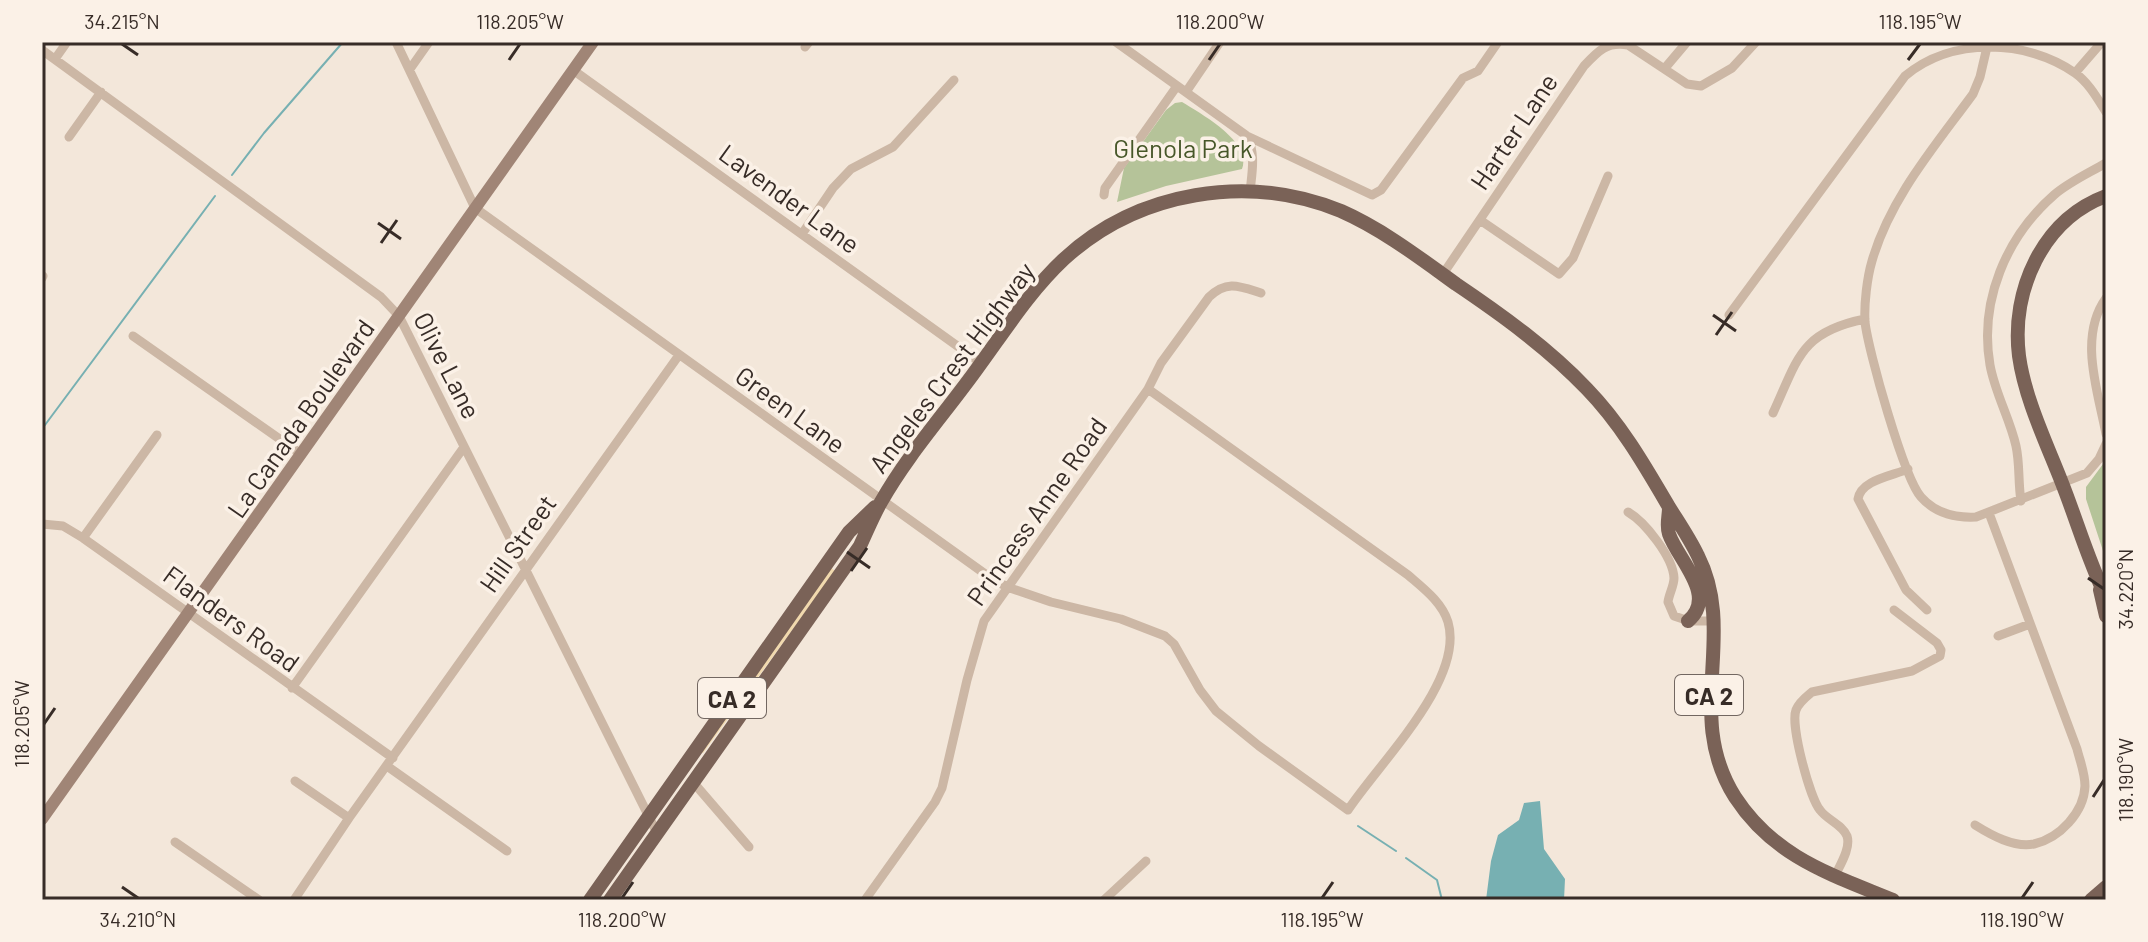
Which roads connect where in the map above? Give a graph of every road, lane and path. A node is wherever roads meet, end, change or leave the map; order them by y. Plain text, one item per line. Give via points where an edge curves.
1 (67, 42) edge
2 (396, 42) edge
3 (429, 42) edge
4 (593, 42) edge
5 (1116, 42) edge
6 (1220, 42) edge
7 (1498, 42) edge
8 (1687, 42) edge
9 (1756, 42) edge
10 (2101, 43) edge
11 (1987, 47) junction
12 (42, 50) edge
13 (55, 59) junction
14 (1665, 68) junction
15 (410, 69) junction
16 (573, 70) junction
17 (2075, 73) junction
18 (954, 80) dead end
19 (1181, 89) junction
20 (101, 92) junction
21 (2106, 112) edge
22 (1247, 136) junction
23 (69, 137) dead end
24 (2106, 163) edge
25 (1608, 176) dead end
26 (1250, 192) junction
27 (1104, 195) dead end
28 (2106, 196) edge
29 (475, 208) junction
30 (1480, 220) junction
31 (802, 234) junction
32 (1443, 274) junction
33 (1261, 293) dead end
34 (2106, 298) edge
35 (1729, 315) dead end
36 (399, 316) junction
37 (1865, 319) junction
38 (133, 336) dead end
39 (679, 355) junction
40 (981, 363) junction
41 (1148, 389) junction
42 (1773, 413) dead end
43 (2106, 434) edge
44 (157, 435) dead end
45 (2106, 444) edge
46 (464, 447) junction
47 (301, 454) junction
48 (1908, 469) junction
49 (2062, 483) junction
50 (2021, 501) junction
51 (881, 502) junction
52 (1669, 507) junction
53 (1628, 512) dead end
54 (1989, 513) junction
55 (42, 524) edge
56 (83, 538) junction
57 (525, 569) junction
58 (2097, 578) junction
59 (1007, 587) junction
60 (2106, 597) edge
61 (1894, 610) dead end
62 (1927, 610) dead end
63 (188, 614) junction
64 (2106, 616) edge
65 (1688, 621) junction
66 (1714, 621) junction
67 (2030, 624) junction
68 (1998, 636) dead end
69 (292, 688) junction
70 (390, 762) junction
71 (295, 781) dead end
72 (693, 782) junction
73 (649, 817) junction
74 (349, 818) junction
75 (42, 819) edge
76 (1975, 825) dead end
77 (657, 833) junction
78 (175, 842) dead end
79 (749, 847) dead end
80 (507, 851) dead end
81 (1146, 861) dead end
82 (1835, 876) junction
83 (2106, 887) edge
84 (2106, 894) edge
85 (259, 900) edge
86 (294, 900) edge
87 (590, 900) edge
88 (610, 900) edge
89 (865, 900) edge
90 (1104, 900) edge
91 (1893, 900) edge
92 (2091, 900) edge
93 (2099, 900) edge

1 - 13 street
2 - 15 street, Green Lane
3 - 15 street
4 - 16 street, La Canada Boulevard
5 - 19 street
6 - 19 street
7 - 22 street via 1478,71 1463,78 1381,190 1372,195
8 - 14 street
9 - 14 street, Harter Lane via 1732,68 1701,86 1687,84
10 - 17 street
11 - 17 street via 2044,57
11 - 35 street via 1949,50 1905,76
11 - 37 street via 1973,94 1896,202 1881,235 1871,264
12 - 13 street, Olive Lane
13 - 20 street, Olive Lane
14 - 30 street, Harter Lane via 1628,45 1607,45 1595,54
15 - 29 street, Green Lane
16 - 29 street, La Canada Boulevard
16 - 31 street, Lavender Lane
17 - 21 street
18 - 31 street via 893,147 851,169
19 - 22 street
19 - 27 street
20 - 23 street
20 - 36 street, Olive Lane via 381,297
22 - 26 street via 1253,159
24 - 50 street via 2038,210 2010,250 1992,291 1990,365 2017,448
25 - 30 street via 1573,258 1559,274
26 - 32 main road, Angeles Crest Highway / CA 2 via 1343,212
26 - 40 main road, Angeles Crest Highway / CA 2 via 1178,198 1111,224 1065,258 1034,290
28 - 49 main road via 2073,215 2046,243 2029,274 2020,307 2023,375
29 - 36 street, La Canada Boulevard
29 - 39 street, Green Lane
30 - 32 street, Harter Lane
31 - 40 street, Lavender Lane
32 - 52 main road, Angeles Crest Highway / CA 2 via 1555,360 1597,400
33 - 41 street, Princess Anne Road via 1239,286 1218,288 1161,363
34 - 43 street via 2094,320 2091,347
36 - 46 street, Olive Lane
36 - 47 street, La Canada Boulevard
37 - 42 street via 1824,330 1811,341
37 - 48 street via 1870,356
38 - 47 street
39 - 51 street, Green Lane
39 - 57 street, Hill Street
40 - 51 main road, Angeles Crest Highway / CA 2
41 - 59 street, Princess Anne Road
41 - 59 street, Green Lane via 1439,604 1452,642 1444,672 1407,731 1348,810 1216,711 1165,636
44 - 56 street
45 - 49 street via 2087,473
46 - 57 street, Olive Lane
46 - 69 street
47 - 63 street, La Canada Boulevard
48 - 54 street via 1919,496 1932,506 1961,518
48 - 62 street via 1867,485 1858,499 1906,590
49 - 50 street
49 - 58 main road
50 - 54 street
51 - 59 street, Green Lane
51 - 72 main road, Angeles Crest Highway / CA 2 via 860,546
51 - 73 main road, Angeles Crest Highway / CA 2 via 849,532
52 - 65 main road via 1668,531 1700,603
52 - 66 main road, Angeles Crest Highway / CA 2 via 1707,577
53 - 65 street via 1645,523 1671,565 1668,602 1674,616
54 - 67 street
55 - 56 street, Flanders Road via 63,526
56 - 63 street, Flanders Road
57 - 70 street, Hill Street
57 - 73 street, Olive Lane
58 - 60 main road
58 - 64 main road
59 - 89 street, Princess Anne Road via 979,632 942,788
61 - 82 street via 1941,647 1940,656 1912,671 1812,692 1796,710 1795,737 1814,800 1848,838
63 - 69 street, Flanders Road
63 - 75 street, La Canada Boulevard
65 - 66 street
66 - 82 main road, Angeles Crest Highway / CA 2 via 1709,712 1725,776 1769,838
67 - 68 street
67 - 76 street via 2083,768 2081,804 2061,830 2033,844 2004,840
69 - 70 street, Flanders Road
70 - 74 street, Hill Street
70 - 80 street, Flanders Road
71 - 74 street
72 - 77 main road, Angeles Crest Highway / CA 2
72 - 79 street
73 - 77 street, Olive Lane
73 - 87 main road, Angeles Crest Highway / CA 2
74 - 86 street, Hill Street
77 - 88 main road, Angeles Crest Highway / CA 2
78 - 85 street
81 - 90 street
82 - 91 main road, Angeles Crest Highway / CA 2
83 - 92 main road
84 - 93 main road

